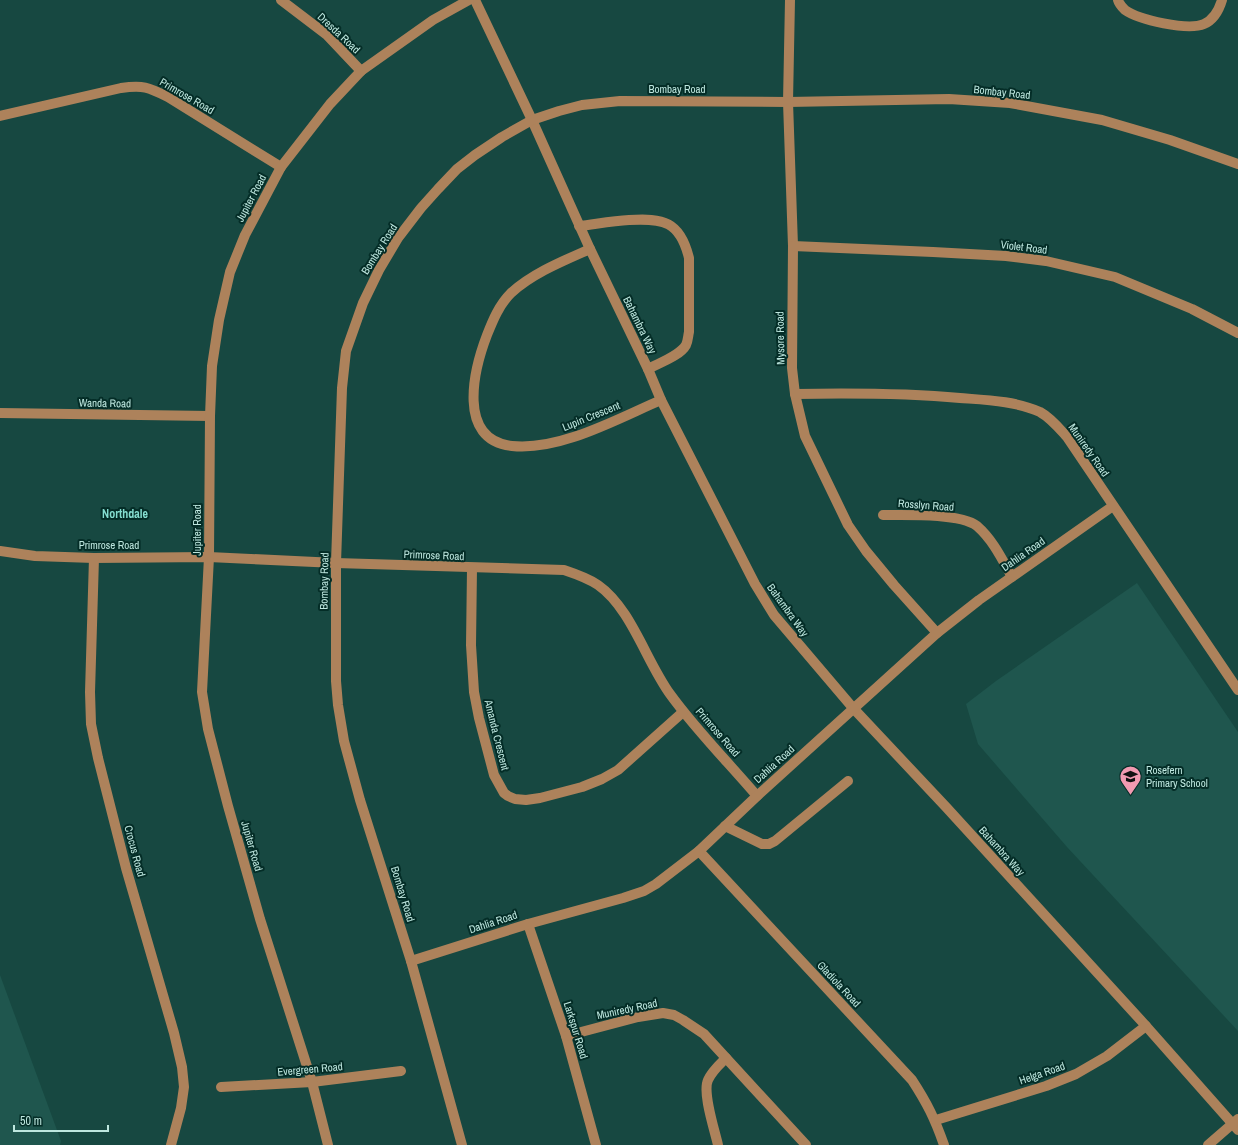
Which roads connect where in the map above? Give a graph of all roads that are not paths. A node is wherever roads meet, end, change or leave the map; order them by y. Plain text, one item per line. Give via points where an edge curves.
1 (281, 0) edge
2 (469, 0) edge
3 (474, 0) edge
4 (790, 0) edge
5 (1118, 0) edge
6 (1222, 0) edge
7 (294, 4) edge
8 (361, 71) junction
9 (788, 102) junction
10 (0, 116) edge
11 (532, 120) junction
12 (1238, 164) edge
13 (281, 167) junction
14 (579, 226) junction
15 (793, 246) junction
16 (590, 249) junction
17 (1238, 333) edge
18 (648, 369) junction
19 (795, 394) junction
20 (661, 400) junction
21 (0, 413) edge
22 (210, 416) junction
23 (1113, 506) junction
24 (883, 515) dead end
25 (0, 551) edge
26 (209, 557) junction
27 (94, 558) junction
28 (336, 564) junction
29 (472, 568) junction
30 (1012, 576) junction
31 (937, 633) junction
32 (1238, 690) edge
33 (853, 708) junction
34 (683, 712) junction
35 (848, 781) dead end
36 (757, 796) junction
37 (725, 826) junction
38 (699, 851) junction
39 (528, 924) junction
40 (411, 961) junction
41 (1146, 1026) junction
42 (566, 1036) junction
43 (726, 1058) junction
44 (401, 1070) dead end
45 (312, 1082) junction
46 (221, 1087) dead end
47 (936, 1120) junction
48 (1236, 1124) edge
49 (171, 1145) edge
50 (328, 1145) edge
51 (462, 1145) edge
52 (596, 1145) edge
53 (718, 1145) edge
54 (806, 1145) edge
55 (944, 1145) edge
56 (1208, 1145) edge

1 - 7 street, Dresda Road
2 - 8 street, Jupiter Road via 433,20
3 - 11 street, Bahambra Way
4 - 9 street, Mysore Road
5 - 6 street via 1124,9 1144,18 1184,27 1202,25 1209,21 1216,14
7 - 8 street, Dresda Road
8 - 13 street, Jupiter Road via 330,104
9 - 11 street, Bombay Road via 614,102 582,105
9 - 12 street, Bombay Road via 949,99 1010,104 1102,120
9 - 15 street, Mysore Road
10 - 13 street, Primrose Road via 139,86 168,97
11 - 14 street, Bahambra Way
11 - 28 street, Bombay Road via 476,155 438,189 398,238 378,270 363,303 346,351 343,373
13 - 22 street, Jupiter Road via 245,235 230,272 212,366
14 - 16 street, Bahambra Way
14 - 18 street via 649,218 671,225 686,246 689,258 688,340 686,346 676,354
15 - 17 street, Violet Road via 948,252 1046,261 1115,277 1192,309
15 - 19 street, Mysore Road via 792,368
16 - 18 street, Bahambra Way
16 - 20 street, Lupin Crescent via 536,275 511,294 497,311 484,343 473,391 478,423 490,438 500,444 533,446 575,437
18 - 20 street, Bahambra Way
19 - 23 street, Muniredy Road via 914,394 1021,405 1041,413 1067,437
19 - 31 street, Mysore Road via 805,436 848,525 894,585
20 - 33 street, Bahambra Way via 755,584 774,615
21 - 22 street, Wanda Road
22 - 26 street, Jupiter Road
23 - 30 street, Dahlia Road
23 - 32 street, Muniredy Road
24 - 30 street, Rosslyn Road via 941,516 976,525 994,545
25 - 27 street, Primrose Road via 35,556
26 - 27 street, Primrose Road
26 - 28 street, Primrose Road
26 - 45 street, Jupiter Road via 202,692 208,729 260,919
27 - 49 street, Crocus Road via 91,724 126,868 182,1067 184,1087
28 - 29 street, Primrose Road
28 - 40 street, Bombay Road via 336,681 344,741
29 - 34 street, Primrose Road via 564,570 598,585 628,620 657,676
29 - 34 street, Amanda Crescent via 471,645 474,692 494,775 508,796 526,800 540,798 602,779 618,770
30 - 31 street, Dahlia Road
31 - 33 street, Dahlia Road
33 - 36 street, Dahlia Road
33 - 41 street, Bahambra Way
34 - 36 street, Primrose Road
35 - 37 street via 768,844 762,844
36 - 37 street, Dahlia Road
37 - 38 street, Dahlia Road
38 - 39 street, Dahlia Road via 644,891
38 - 47 street, Gladiola Road via 896,1062 916,1086
39 - 40 street, Dahlia Road
39 - 42 street, Larkspur Road
40 - 51 street, Bombay Road
41 - 47 street, Helga Road via 1107,1056 1076,1074 1046,1086
41 - 48 street, Bahambra Way
42 - 43 street, Muniredy Road via 663,1013 674,1015 694,1026
42 - 52 street, Larkspur Road
43 - 53 street via 707,1082 706,1092
43 - 54 street, Muniredy Road
44 - 45 street, Evergreen Road
45 - 46 street, Evergreen Road
45 - 50 street, Jupiter Road
47 - 55 street, Gladiola Road
48 - 56 street

